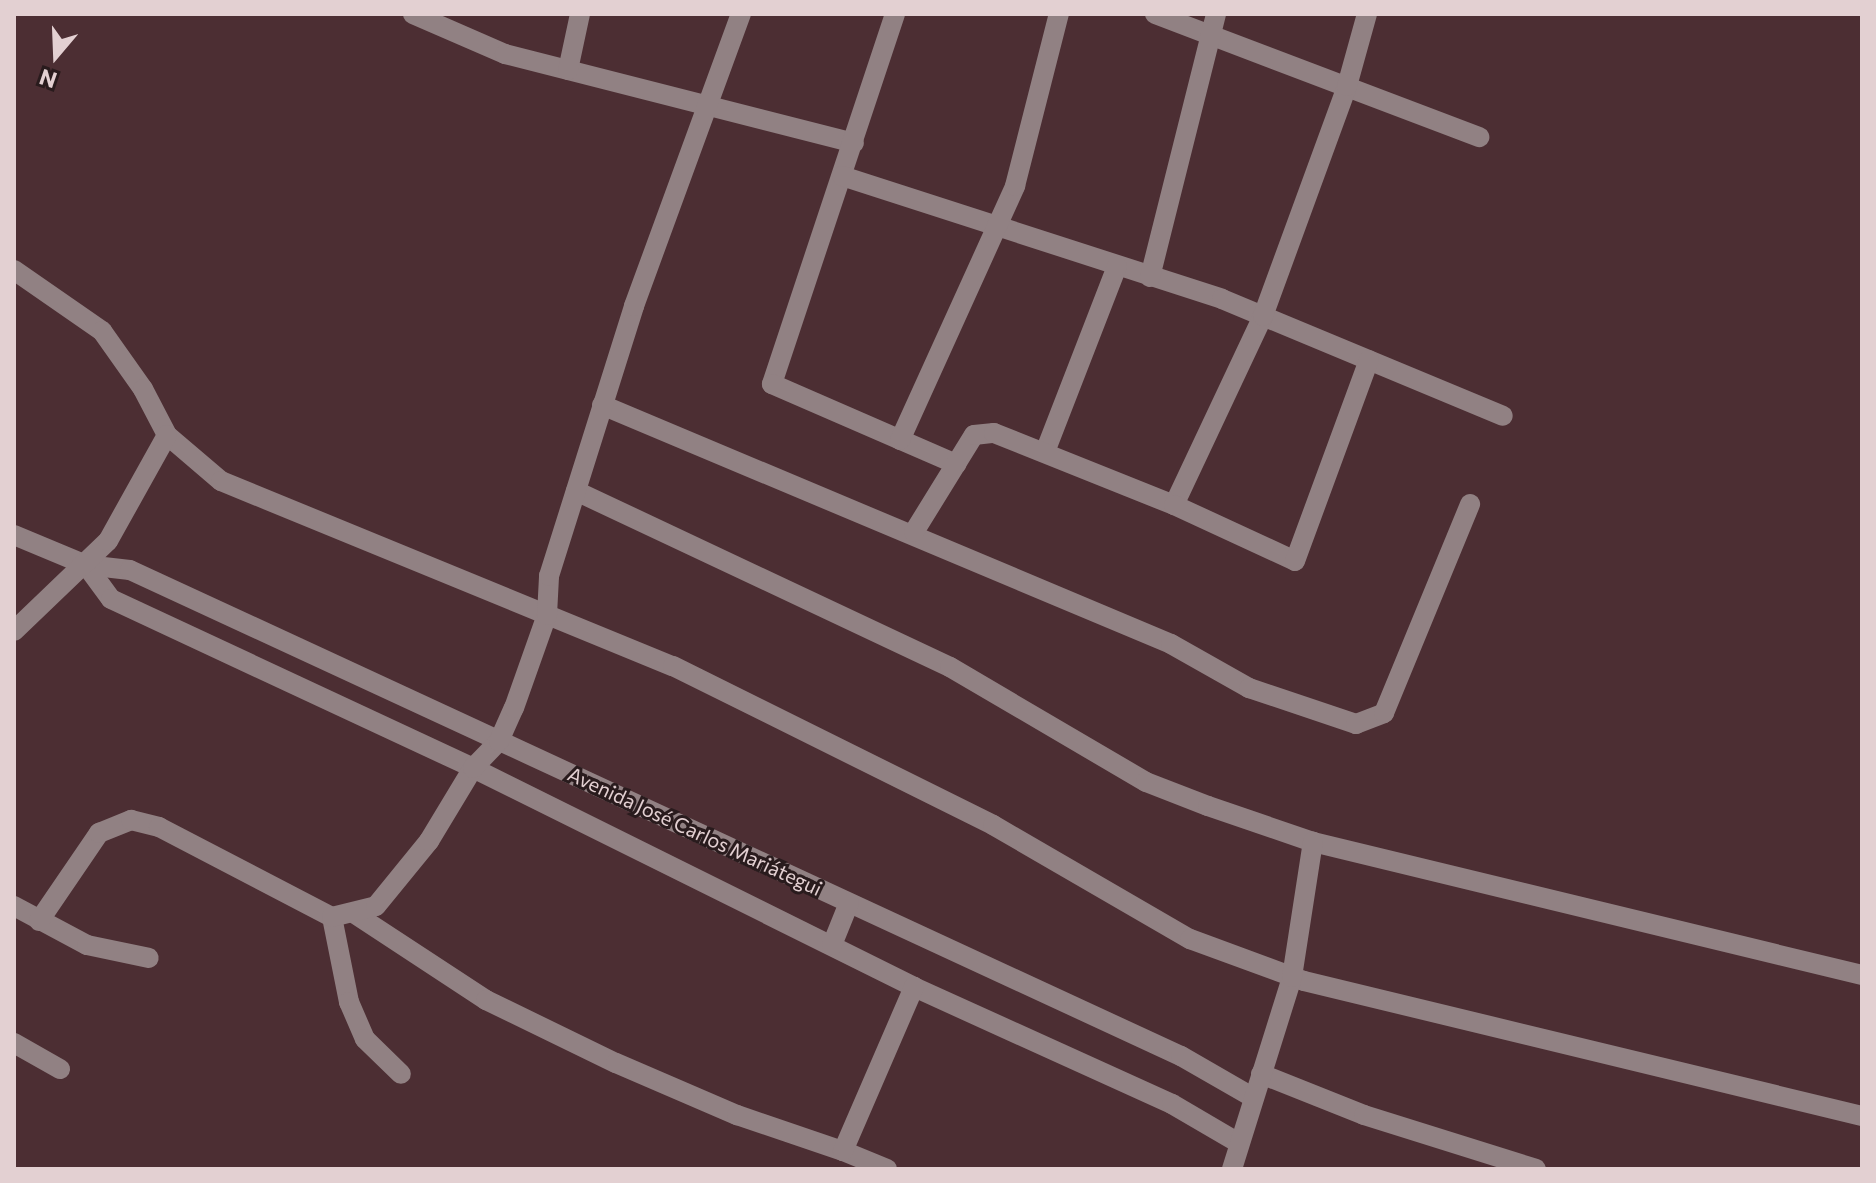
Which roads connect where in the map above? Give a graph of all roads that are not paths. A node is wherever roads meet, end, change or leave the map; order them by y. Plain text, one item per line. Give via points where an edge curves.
1 (580, 14) edge
2 (741, 14) edge
3 (895, 14) edge
4 (1059, 14) edge
5 (1155, 14) edge
6 (1216, 14) edge
7 (1367, 14) edge
8 (427, 16) edge
9 (1210, 35) junction
10 (568, 70) junction
11 (1347, 86) junction
12 (712, 103) junction
13 (1479, 137) dead end
14 (854, 143) junction
15 (842, 176) junction
16 (998, 229) junction
17 (1117, 266) junction
18 (14, 270) edge
19 (1150, 277) junction
20 (1263, 316) junction
21 (1369, 360) junction
22 (602, 405) junction
23 (1503, 416) dead end
24 (167, 435) junction
25 (900, 440) junction
26 (1045, 452) junction
27 (956, 464) junction
28 (576, 491) junction
29 (1470, 504) dead end
30 (1174, 505) junction
31 (914, 532) junction
32 (14, 535) edge
33 (86, 565) junction
34 (547, 615) junction
35 (14, 631) edge
36 (499, 741) junction
37 (473, 768) junction
38 (1313, 842) junction
39 (849, 903) junction
40 (14, 906) edge
41 (355, 914) junction
42 (332, 917) junction
43 (39, 921) junction
44 (832, 945) junction
45 (149, 958) dead end
46 (1862, 975) edge
47 (1292, 977) junction
48 (914, 987) junction
49 (14, 1043) edge
50 (60, 1069) dead end
51 (401, 1074) dead end
52 (1261, 1074) junction
53 (1254, 1098) junction
54 (1862, 1116) edge
55 (1237, 1142) junction
56 (843, 1151) junction
57 (1476, 1162) edge
58 (887, 1169) edge
59 (1232, 1169) edge
60 (1536, 1169) edge

1 - 10 street
2 - 12 street
3 - 14 street
4 - 16 street via 1015,186
5 - 9 street
6 - 9 street
7 - 11 street
8 - 10 street via 505,54
9 - 11 street
9 - 19 street
10 - 12 street
11 - 13 street
11 - 20 street
12 - 14 street
12 - 22 street
14 - 15 street
15 - 16 street
15 - 25 street via 772,384
16 - 17 street
16 - 25 street
17 - 19 street
17 - 26 street
18 - 24 street via 102,331 143,389
19 - 20 street
20 - 21 street
20 - 30 street
21 - 23 street
21 - 30 street via 1295,561
22 - 28 street
22 - 31 street
24 - 33 street via 108,541
24 - 34 street via 221,481
25 - 27 street
26 - 27 street via 994,433 974,435
26 - 30 street
27 - 31 street
28 - 34 street via 549,576
28 - 38 street via 950,667 1146,782
29 - 31 street via 1384,713 1356,724 1249,688 1171,644
32 - 33 street, Avenida José Carlos Mariátegui
33 - 35 street
33 - 36 street, Avenida José Carlos Mariátegui via 130,570
33 - 37 street, Avenida José Carlos Mariátegui via 111,599
34 - 36 street
34 - 47 street via 673,666 993,825 1190,939
36 - 37 street
36 - 39 street, Avenida José Carlos Mariátegui
37 - 41 street via 421,852 376,906
37 - 44 street, Avenida José Carlos Mariátegui
38 - 46 street
38 - 47 street
39 - 44 street
39 - 53 street, Avenida José Carlos Mariátegui via 1181,1056
40 - 43 street
41 - 42 street
41 - 56 street via 486,1000 603,1057 737,1115
42 - 43 street via 159,827 131,820 99,833
42 - 51 street via 349,1002 365,1039
43 - 45 street via 87,945
44 - 48 street, Avenida José Carlos Mariátegui
47 - 52 street
47 - 54 street
48 - 55 street, Avenida José Carlos Mariátegui via 1172,1104
48 - 56 street
49 - 50 street
52 - 53 street
52 - 57 street
53 - 55 street
55 - 59 street
56 - 58 street
57 - 60 street

